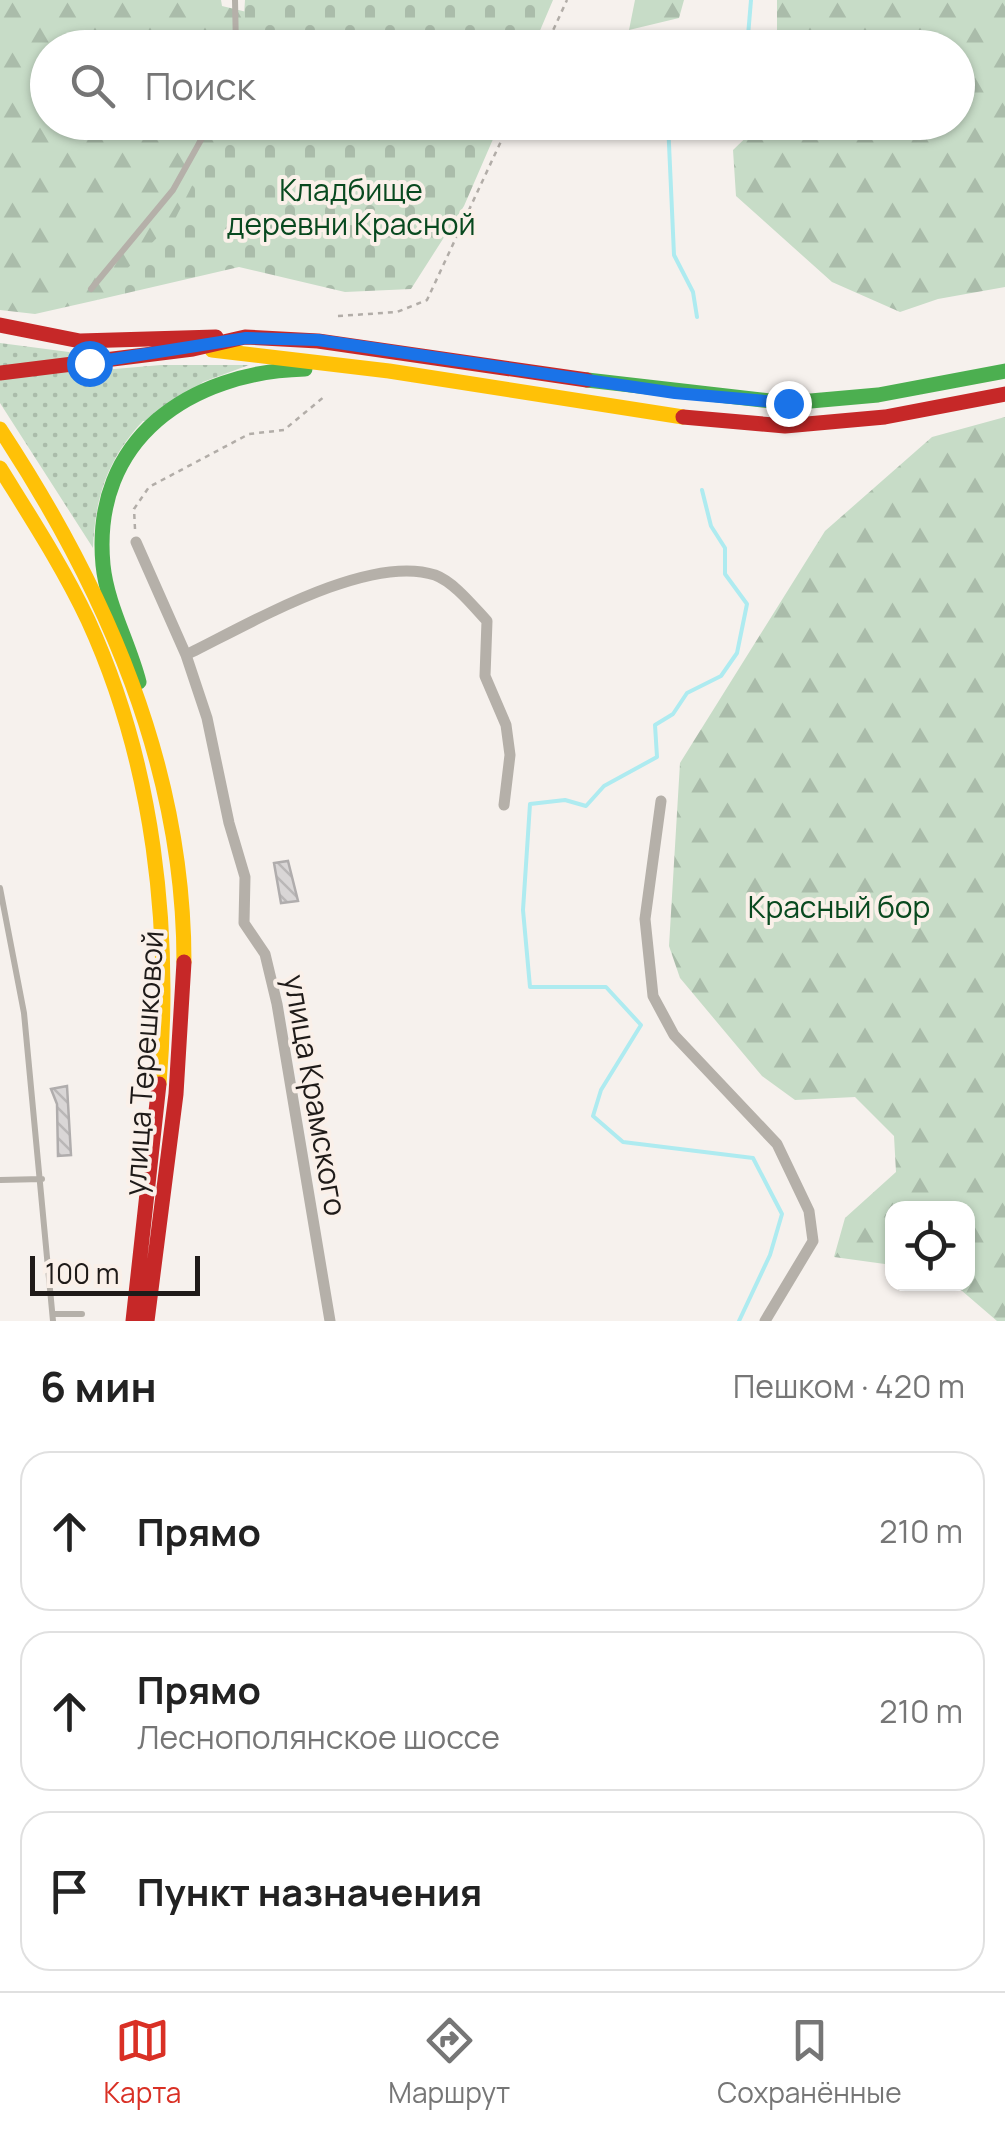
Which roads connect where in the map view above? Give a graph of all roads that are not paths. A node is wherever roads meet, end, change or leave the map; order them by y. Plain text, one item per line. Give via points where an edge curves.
1 (235, 0) edge
2 (236, 30) edge
3 (202, 140) edge
4 (91, 289) dead end
5 (0, 325) edge
6 (246, 338) junction
7 (192, 349) junction
8 (1005, 370) edge
9 (390, 371) junction
10 (0, 373) edge
11 (1005, 394) edge
12 (0, 429) edge
13 (0, 468) edge
14 (136, 542) road end
15 (186, 654) junction
16 (146, 715) junction
17 (661, 801) dead end
18 (504, 805) dead end
19 (0, 888) edge
20 (0, 1180) edge
21 (42, 1180) junction
22 (82, 1314) dead end
23 (53, 1318) edge
24 (133, 1321) edge
25 (148, 1321) edge
26 (330, 1321) edge
27 (765, 1321) edge

1 - 2 lane
3 - 4 lane via 173,190
5 - 6 main road via 95,344
6 - 7 main road
6 - 8 main road via 318,340 675,393 788,403 878,395
7 - 9 main road
7 - 10 main road
9 - 11 main road via 675,416 785,426 885,417
9 - 16 main road via 261,370 207,385 163,410 124,458 104,512 104,566
12 - 16 main road, улица Терешковой via 94,591
13 - 24 main road, улица Терешковой via 98,644 133,743 153,827 166,984
14 - 15 street, улица Крамского
15 - 18 street via 352,581 398,572 436,575 487,621 485,676 506,725 510,755
15 - 26 street, улица Крамского via 245,878 244,923 265,954 277,1004
16 - 25 main road, улица Терешковой via 180,866 183,958
17 - 27 street via 644,918 653,996 674,1035 777,1144 809,1211 813,1240
19 - 21 lane via 24,1013
20 - 21 lane
21 - 23 lane
22 - 23 lane

